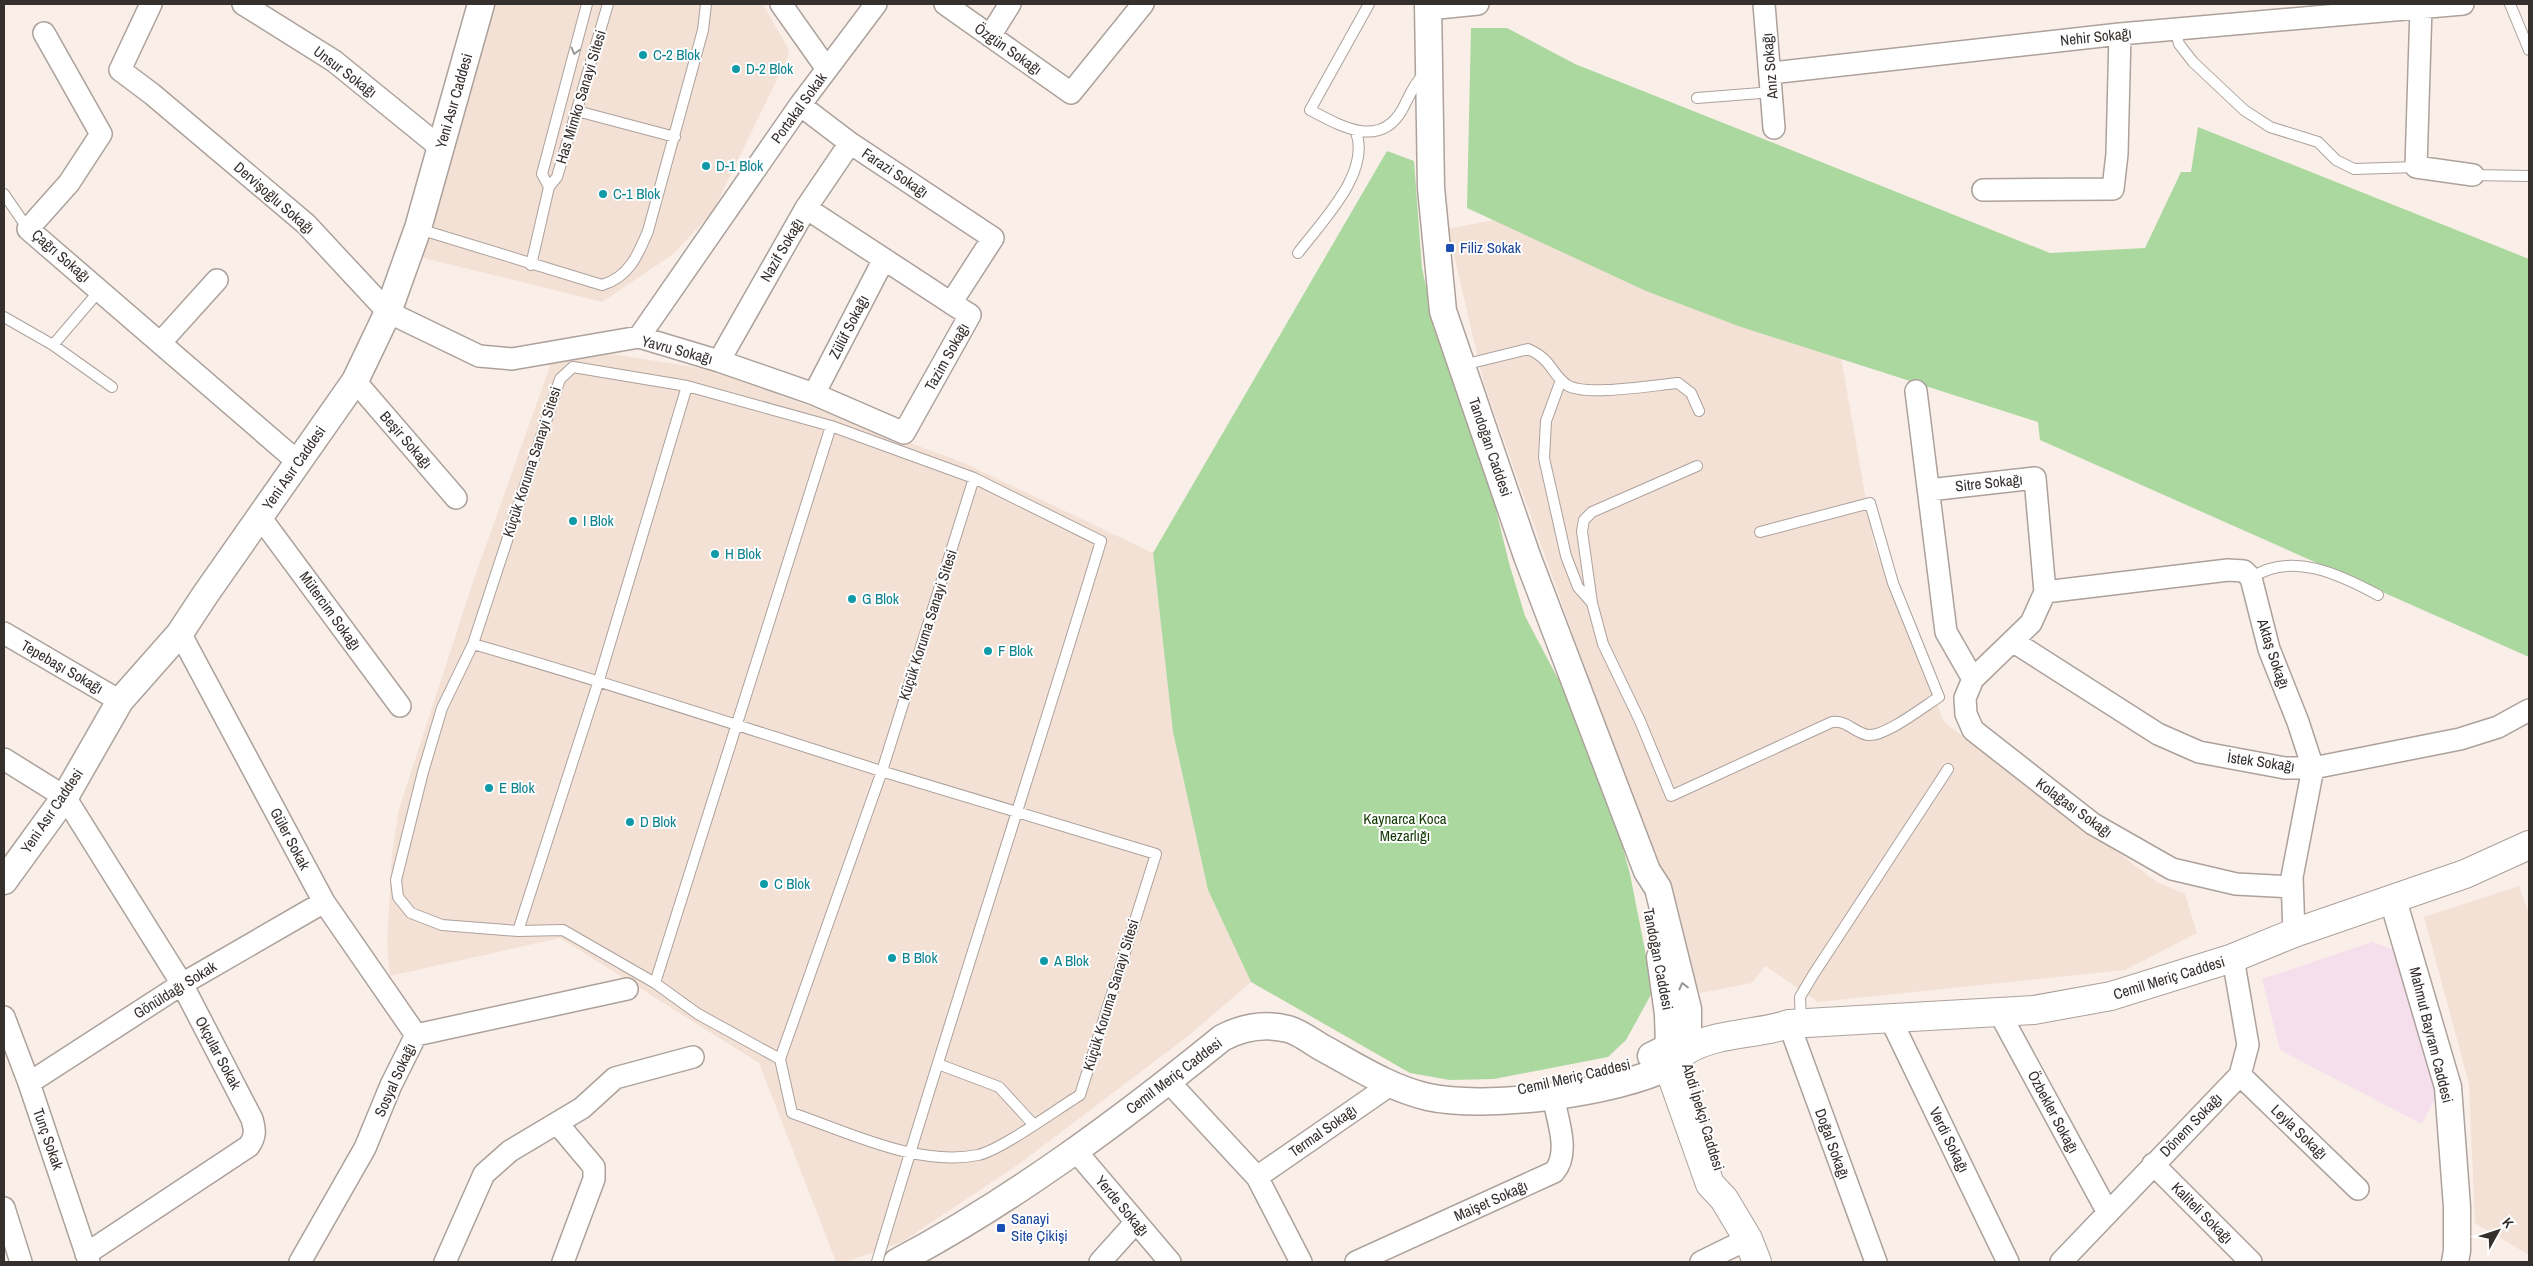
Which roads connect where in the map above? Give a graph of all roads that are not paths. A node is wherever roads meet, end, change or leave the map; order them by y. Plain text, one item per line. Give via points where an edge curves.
1 (151, 4) edge
2 (243, 4) edge
3 (481, 4) edge
4 (587, 4) edge
5 (608, 4) edge
6 (706, 4) edge
7 (781, 4) edge
8 (876, 4) edge
9 (945, 4) edge
10 (1010, 4) edge
11 (1143, 4) edge
12 (1369, 4) edge
13 (1478, 4) edge
14 (1764, 4) edge
15 (2463, 4) edge
16 (2510, 4) edge
17 (1428, 6) edge
18 (2421, 7) junction
19 (2369, 8) edge
20 (2254, 13) edge
21 (2175, 29) junction
22 (44, 33) dead end
23 (2120, 34) junction
24 (990, 36) junction
25 (2529, 50) edge
26 (827, 69) junction
27 (1429, 72) junction
28 (1772, 82) junction
29 (1697, 98) dead end
30 (800, 105) junction
31 (577, 111) junction
32 (1774, 128) dead end
33 (1356, 132) junction
34 (675, 137) junction
35 (850, 143) junction
36 (441, 148) junction
37 (2416, 168) junction
38 (2473, 175) joint
39 (2529, 176) edge
40 (549, 187) junction
41 (1983, 190) dead end
42 (4, 194) edge
43 (806, 208) junction
44 (418, 228) junction
45 (28, 229) junction
46 (993, 238) joint
47 (1298, 253) dead end
48 (884, 259) junction
49 (531, 265) junction
50 (217, 280) dead end
51 (100, 290) junction
52 (951, 303) junction
53 (388, 312) junction
54 (4, 317) edge
55 (639, 337) junction
56 (161, 342) junction
57 (52, 345) junction
58 (719, 361) junction
59 (1462, 366) junction
60 (1561, 380) junction
61 (356, 381) junction
62 (112, 386) dead end
63 (687, 386) junction
64 (1916, 391) dead end
65 (814, 394) junction
66 (1699, 411) dead end
67 (831, 426) junction
68 (904, 433) joint
69 (298, 462) junction
70 (1697, 466) dead end
71 (974, 478) junction
72 (1929, 490) junction
73 (456, 498) dead end
74 (260, 516) junction
75 (1760, 532) dead end
76 (2251, 578) junction
77 (2046, 592) junction
78 (2378, 595) dead end
79 (1592, 603) junction
80 (4, 633) edge
81 (180, 634) junction
82 (2014, 642) junction
83 (473, 644) junction
84 (1973, 679) junction
85 (598, 680) junction
86 (120, 701) junction
87 (400, 706) dead end
88 (2529, 710) edge
89 (737, 724) junction
90 (4, 759) edge
91 (2313, 768) junction
92 (1948, 769) dead end
93 (882, 771) junction
94 (65, 797) junction
95 (1018, 812) junction
96 (2529, 845) edge
97 (5, 875) edge
98 (2292, 887) junction
99 (2393, 900) junction
100 (324, 902) junction
101 (518, 931) junction
102 (2294, 933) junction
103 (2233, 958) junction
104 (655, 983) junction
105 (182, 984) junction
106 (627, 989) dead end
107 (2000, 1012) junction
108 (4, 1016) edge
109 (1890, 1018) junction
110 (1795, 1024) junction
111 (416, 1035) junction
112 (1678, 1050) junction
113 (693, 1057) dead end
114 (780, 1059) junction
115 (938, 1064) junction
116 (2240, 1075) junction
117 (1168, 1081) junction
118 (29, 1083) junction
119 (1390, 1085) junction
120 (1553, 1096) junction
121 (1476, 1100) junction
122 (557, 1123) junction
123 (1033, 1124) junction
124 (1075, 1150) junction
125 (910, 1153) junction
126 (2153, 1164) junction
127 (1257, 1177) junction
128 (2358, 1189) dead end
129 (4, 1208) edge
130 (2107, 1211) junction
131 (1136, 1222) junction
132 (1753, 1251) edge
133 (87, 1258) edge
134 (2065, 1261) edge
135 (21, 1262) edge
136 (300, 1262) edge
137 (445, 1262) edge
138 (564, 1262) edge
139 (877, 1262) edge
140 (896, 1262) edge
141 (1100, 1262) edge
142 (1170, 1262) edge
143 (1302, 1262) edge
144 (1356, 1262) edge
145 (1701, 1262) edge
146 (1876, 1262) edge
147 (2008, 1262) edge
148 (2251, 1262) edge
149 (2455, 1262) edge

1 - 53 street, Dervişoğlu Sokağı via 120,70 306,224
2 - 36 street, Unsur Sokağı via 334,62
3 - 36 street, Yeni Asır Caddesi
4 -> 40 lane, Has Mimko Sanayi Sitesi via 542,174
5 - 31 lane, Has Mimko Sanayi Sitesi
6 - 34 lane via 703,30
7 - 26 street
8 - 26 street, Portakal Sokak
9 - 24 street, Özgün Sokağı
10 - 24 street
11 - 24 street, Özgün Sokağı via 1071,93
12 - 33 lane via 1310,110
13 - 17 street
14 - 28 street, Anız Sokağı
15 - 18 street, Nehir Sokağı
16 - 25 lane
17 - 27 street, Tandoğan Caddesi
18 - 19 street, Nehir Sokağı
18 - 37 street
19 - 20 street, Nehir Sokağı
20 - 21 street, Nehir Sokağı
21 - 23 street, Nehir Sokağı
21 - 37 lane via 2179,44 2193,62 2244,110 2270,127 2318,142 2336,160 2354,169
22 - 45 street, Çağrı Sokağı via 101,134 68,183
23 - 28 street, Nehir Sokağı
23 - 41 street via 2113,189
26 - 30 street, Portakal Sokak
27 - 33 lane via 1420,78 1391,123 1373,131
27 - 59 street, Tandoğan Caddesi via 1431,188 1444,311
28 - 29 lane
28 - 32 street, Anız Sokağı
30 - 35 street, Farazi Sokağı
30 - 55 street, Portakal Sokak
31 - 34 lane
31 - 40 lane, Has Mimko Sanayi Sitesi via 557,177
33 - 47 lane via 1360,152 1357,168
34 - 49 lane via 648,231 623,275 602,285
35 - 43 street, Nazif Sokağı
35 - 46 street, Farazi Sokağı
36 - 44 street, Yeni Asır Caddesi
37 - 38 street
38 - 39 lane
40 - 49 lane, Has Mimko Sanayi Sitesi
42 - 45 lane
43 - 48 street
43 - 58 street, Nazif Sokağı
44 - 49 lane
44 - 53 street, Yeni Asır Caddesi
45 - 51 street, Çağrı Sokağı
46 - 52 street, Tazim Sokağı
48 - 52 street
48 - 65 street, Zülüf Sokağı
50 - 56 street
51 - 56 street, Çağrı Sokağı
51 - 57 lane
52 - 68 street, Tazim Sokağı via 970,316
53 - 55 street, Yavru Sokağı via 479,356 512,359
53 - 61 street, Yeni Asır Caddesi
54 - 57 lane
55 - 58 street, Yavru Sokağı
56 - 69 street, Çağrı Sokağı
57 - 62 lane
58 - 65 street, Yavru Sokağı
59 - 60 lane via 1528,349 1544,358
59 - 112 street, Tandoğan Caddesi via 1527,556 1647,871 1645,894 1660,956 1669,1020
60 - 66 lane via 1574,389 1591,391 1678,383 1691,393
60 - 79 lane via 1546,422 1544,458 1566,556 1578,587
61 - 69 street, Yeni Asır Caddesi
61 - 73 street, Beşir Sokağı
63 - 67 lane, Küçük Koruma Sanayi Sitesi
63 - 83 lane, Küçük Koruma Sanayi Sitesi via 573,367 560,379
63 - 85 lane
64 - 72 street
65 - 68 street, Yavru Sokağı
67 - 71 lane, Küçük Koruma Sanayi Sitesi
67 - 89 lane
69 - 74 street, Yeni Asır Caddesi
70 - 79 lane via 1592,512 1584,520 1582,531
71 - 93 lane, Küçük Koruma Sanayi Sitesi
71 - 95 lane, Küçük Koruma Sanayi Sitesi via 1101,541
72 - 77 street, Sitre Sokağı via 2035,478
72 - 84 street via 1946,632
74 - 81 street, Yeni Asır Caddesi
74 - 87 street, Mütercim Sokağı
75 - 79 lane via 1870,503 1893,584 1939,697 1880,733 1866,735 1844,722 1832,722 1671,796 1604,644
76 - 77 street via 2244,571 2228,570
76 - 78 lane via 2271,567 2292,564 2344,578
76 - 91 street, Aktaş Sokağı via 2269,649
77 - 82 street, Sitre Sokağı via 2038,613
80 - 86 street, Tepebaşı Sokağı
81 - 86 street, Yeni Asır Caddesi
81 - 100 street, Güler Sokak
82 - 84 street, Kolağası Sokağı
82 - 91 street, İstek Sokağı via 2158,734 2199,752 2285,768
83 - 85 lane, Küçük Koruma Sanayi Sitesi
83 - 101 lane, Küçük Koruma Sanayi Sitesi via 442,708 423,772 396,880 398,897 411,913 442,925
84 - 98 street, Kolağası Sokağı via 1965,698 1966,714 1973,730 2093,824 2172,869 2236,884
85 - 89 lane, Küçük Koruma Sanayi Sitesi
85 - 101 lane
86 - 94 street, Yeni Asır Caddesi
88 - 91 street, İstek Sokağı via 2498,728 2468,737
89 - 93 lane, Küçük Koruma Sanayi Sitesi
89 - 104 lane
90 - 94 street
91 - 98 street, Aktaş Sokağı
92 - 110 lane via 1813,975 1800,997
93 - 95 lane, Küçük Koruma Sanayi Sitesi
93 - 114 lane, Küçük Koruma Sanayi Sitesi
94 - 97 street, Yeni Asır Caddesi
94 - 105 street, Okçular Sokak
95 - 115 lane, Küçük Koruma Sanayi Sitesi
95 - 123 lane, Küçük Koruma Sanayi Sitesi via 1156,854 1080,1095
96 - 99 main road, Cemil Meriç Caddesi via 2465,874
98 - 102 street, Aktaş Sokağı
99 - 102 main road, Cemil Meriç Caddesi
99 - 149 street, Mahmut Bayram Caddesi via 2448,1087 2457,1207
100 - 105 street, Gönüldağı Sokak
100 - 111 street, Güler Sokak
101 - 104 lane, Küçük Koruma Sanayi Sitesi via 563,930
102 - 103 main road, Cemil Meriç Caddesi
103 - 107 main road, Cemil Meriç Caddesi via 2084,1003
103 - 116 street, Dönem Sokağı via 2248,1045
104 - 114 lane, Küçük Koruma Sanayi Sitesi via 698,1014
105 - 118 street, Gönüldağı Sokak
105 - 133 street, Okçular Sokak via 252,1119 254,1139
106 - 111 street, Sosyal Sokağı
107 - 109 main road, Cemil Meriç Caddesi
107 - 130 street, Özbekler Sokağı
108 - 118 street, Tunç Sokak
109 - 110 main road, Cemil Meriç Caddesi
109 - 147 street, Verdi Sokağı
110 - 112 main road, Cemil Meriç Caddesi
110 - 146 street, Doğal Sokağı
111 - 136 street, Sosyal Sokağı via 365,1148
112 - 120 street, Cemil Meriç Caddesi via 1631,1081
112 - 121 street, Cemil Meriç Caddesi via 1616,1069
112 - 132 main road, Abdi İpekçi Caddesi via 1710,1184 1724,1199
113 - 122 street via 615,1078 582,1108
114 - 125 lane, Küçük Koruma Sanayi Sitesi via 792,1113
115 - 123 lane via 999,1088
115 - 125 lane, Küçük Koruma Sanayi Sitesi
116 - 126 street, Dönem Sokağı
116 - 128 street, Leyla Sokağı
117 - 119 street, Cemil Meriç Caddesi via 1222,1038 1258,1026 1290,1030
117 - 124 street, Cemil Meriç Caddesi
117 - 127 street
118 - 133 street, Tunç Sokak
119 - 121 street, Cemil Meriç Caddesi via 1440,1099
119 - 127 street, Termal Sokağı
120 - 121 street, Cemil Meriç Caddesi
120 - 144 street, Maişet Sokağı via 1563,1150 1561,1164 1554,1172
122 - 137 street via 510,1151 484,1174
122 - 138 street via 594,1167 594,1179
123 - 125 lane, Küçük Koruma Sanayi Sitesi via 980,1154 946,1157
124 - 131 street, Yerde Sokağı
124 - 140 street, Cemil Meriç Caddesi via 975,1217
125 - 139 lane, Küçük Koruma Sanayi Sitesi
126 - 130 street, Dönem Sokağı
126 - 148 street, Kaliteli Sokağı
127 - 143 street
129 - 135 street
130 - 134 street, Dönem Sokağı
131 - 141 street
131 - 142 street, Yerde Sokağı
132 - 145 street

